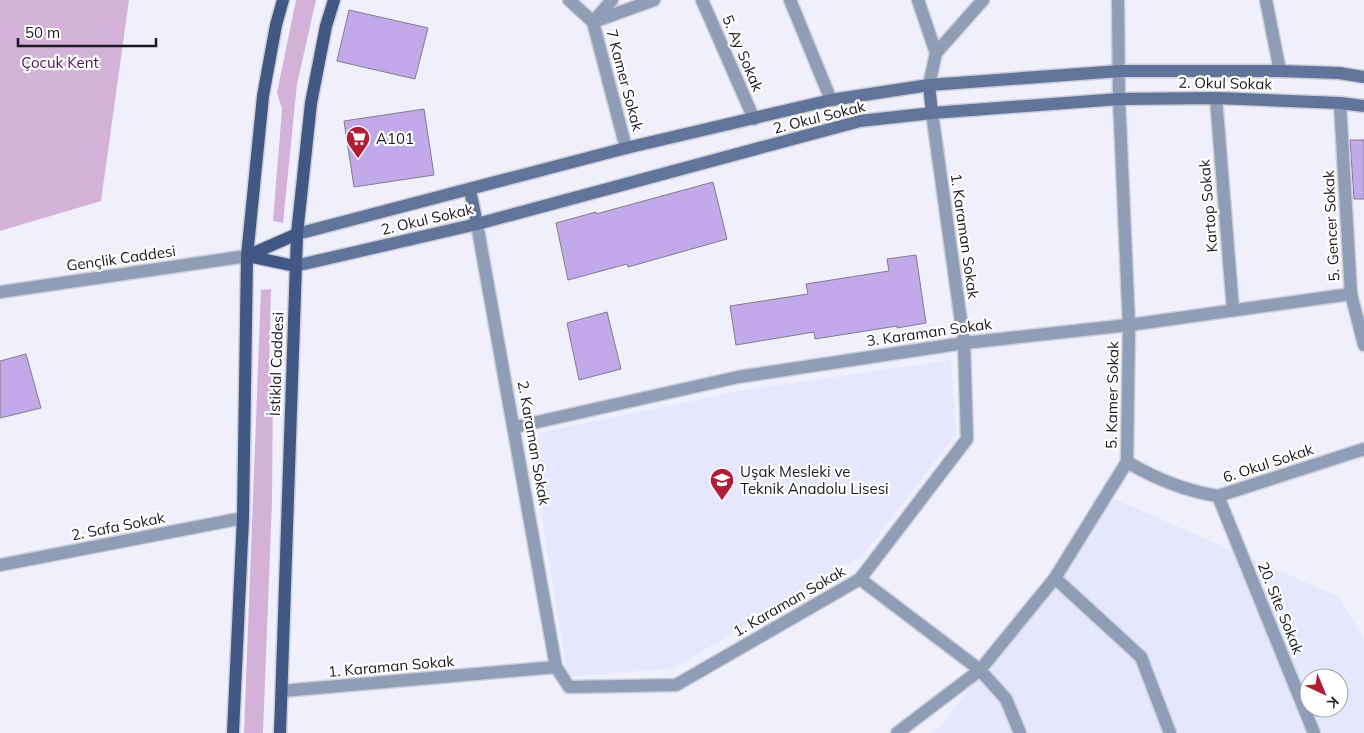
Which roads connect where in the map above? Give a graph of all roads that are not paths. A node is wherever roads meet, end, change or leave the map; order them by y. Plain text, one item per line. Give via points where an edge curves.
1 (283, 0) edge
2 (334, 0) edge
3 (569, 0) edge
4 (612, 0) edge
5 (654, 0) edge
6 (702, 0) edge
7 (790, 0) edge
8 (918, 0) edge
9 (983, 0) edge
10 (1118, 0) edge
11 (1266, 0) edge
12 (593, 22) junction
13 (936, 53) junction
14 (1120, 71) junction
15 (1280, 71) junction
16 (1364, 77) edge
17 (928, 85) junction
18 (1216, 98) junction
19 (1119, 99) junction
20 (831, 100) junction
21 (1340, 103) junction
22 (1364, 106) edge
23 (932, 113) junction
24 (754, 119) junction
25 (626, 148) junction
26 (470, 190) junction
27 (477, 224) junction
28 (297, 234) junction
29 (247, 256) junction
30 (295, 266) junction
31 (0, 292) edge
32 (1351, 294) junction
33 (1233, 310) junction
34 (1129, 325) junction
35 (964, 343) junction
36 (1364, 345) edge
37 (515, 427) junction
38 (1364, 449) edge
39 (1127, 462) junction
40 (1218, 496) junction
41 (243, 518) junction
42 (0, 565) edge
43 (1055, 578) junction
44 (860, 579) junction
45 (556, 667) junction
46 (980, 670) junction
47 (282, 691) junction
48 (234, 733) edge
49 (280, 733) edge
50 (897, 733) edge
51 (1020, 733) edge
52 (1170, 733) edge
53 (1314, 733) edge

1 - 29 main road, İstiklal Caddesi via 263,96
2 - 28 main road, İstiklal Caddesi via 311,103
3 - 12 street, 7 Kamer Sokak
4 - 12 street
5 - 12 street
6 - 24 street, 5. Ay Sokak
7 - 20 street
8 - 13 street
9 - 13 street
10 - 14 street, 5. Kamer Sokak
11 - 15 street
12 - 25 street, 7 Kamer Sokak
13 - 17 street
14 - 15 street, 2. Okul Sokak
14 - 17 street, 2. Okul Sokak
14 - 19 street, 5. Kamer Sokak
15 - 16 street, 2. Okul Sokak
17 - 20 street, 2. Okul Sokak
17 - 23 street
18 - 19 street, 2. Okul Sokak
18 - 21 street, 2. Okul Sokak
18 - 33 street, Kartop Sokak
19 - 23 street, 2. Okul Sokak
19 - 34 street, 5. Kamer Sokak
20 - 24 street, 2. Okul Sokak
21 - 22 street, 2. Okul Sokak
21 - 32 street, 5. Gencer Sokak
23 - 27 street, 2. Okul Sokak via 860,121
23 - 35 street, 1. Karaman Sokak
24 - 25 street, 2. Okul Sokak
25 - 26 street, 2. Okul Sokak
26 - 27 street
26 - 28 street, 2. Okul Sokak
27 - 30 street, 2. Okul Sokak
27 - 37 street, 2. Karaman Sokak
28 - 29 main road
28 - 30 main road, İstiklal Caddesi
29 - 30 main road
29 - 31 street, Gençlik Caddesi
29 - 41 main road, İstiklal Caddesi
30 - 47 main road, İstiklal Caddesi
32 - 33 street, 3. Karaman Sokak
32 - 36 street, 5. Gencer Sokak
33 - 34 street, 3. Karaman Sokak
34 - 35 street, 3. Karaman Sokak
34 - 39 street, 5. Kamer Sokak
35 - 37 street, 3. Karaman Sokak via 738,377
35 - 44 street, 1. Karaman Sokak via 967,438
37 - 45 street, 2. Karaman Sokak
38 - 40 street, 6. Okul Sokak
39 - 40 street, 6. Okul Sokak via 1156,479
39 - 43 street, 5. Kamer Sokak
40 - 53 street, 20. Site Sokak
41 - 42 street, 2. Safa Sokak
41 - 48 main road, İstiklal Caddesi
43 - 46 street, 5. Kamer Sokak
43 - 52 street via 1141,657
44 - 45 street, 1. Karaman Sokak via 676,685 569,687
44 - 46 street
45 - 47 street, 1. Karaman Sokak
46 - 50 street, 5. Kamer Sokak
46 - 51 street via 1006,699
47 - 49 main road, İstiklal Caddesi

